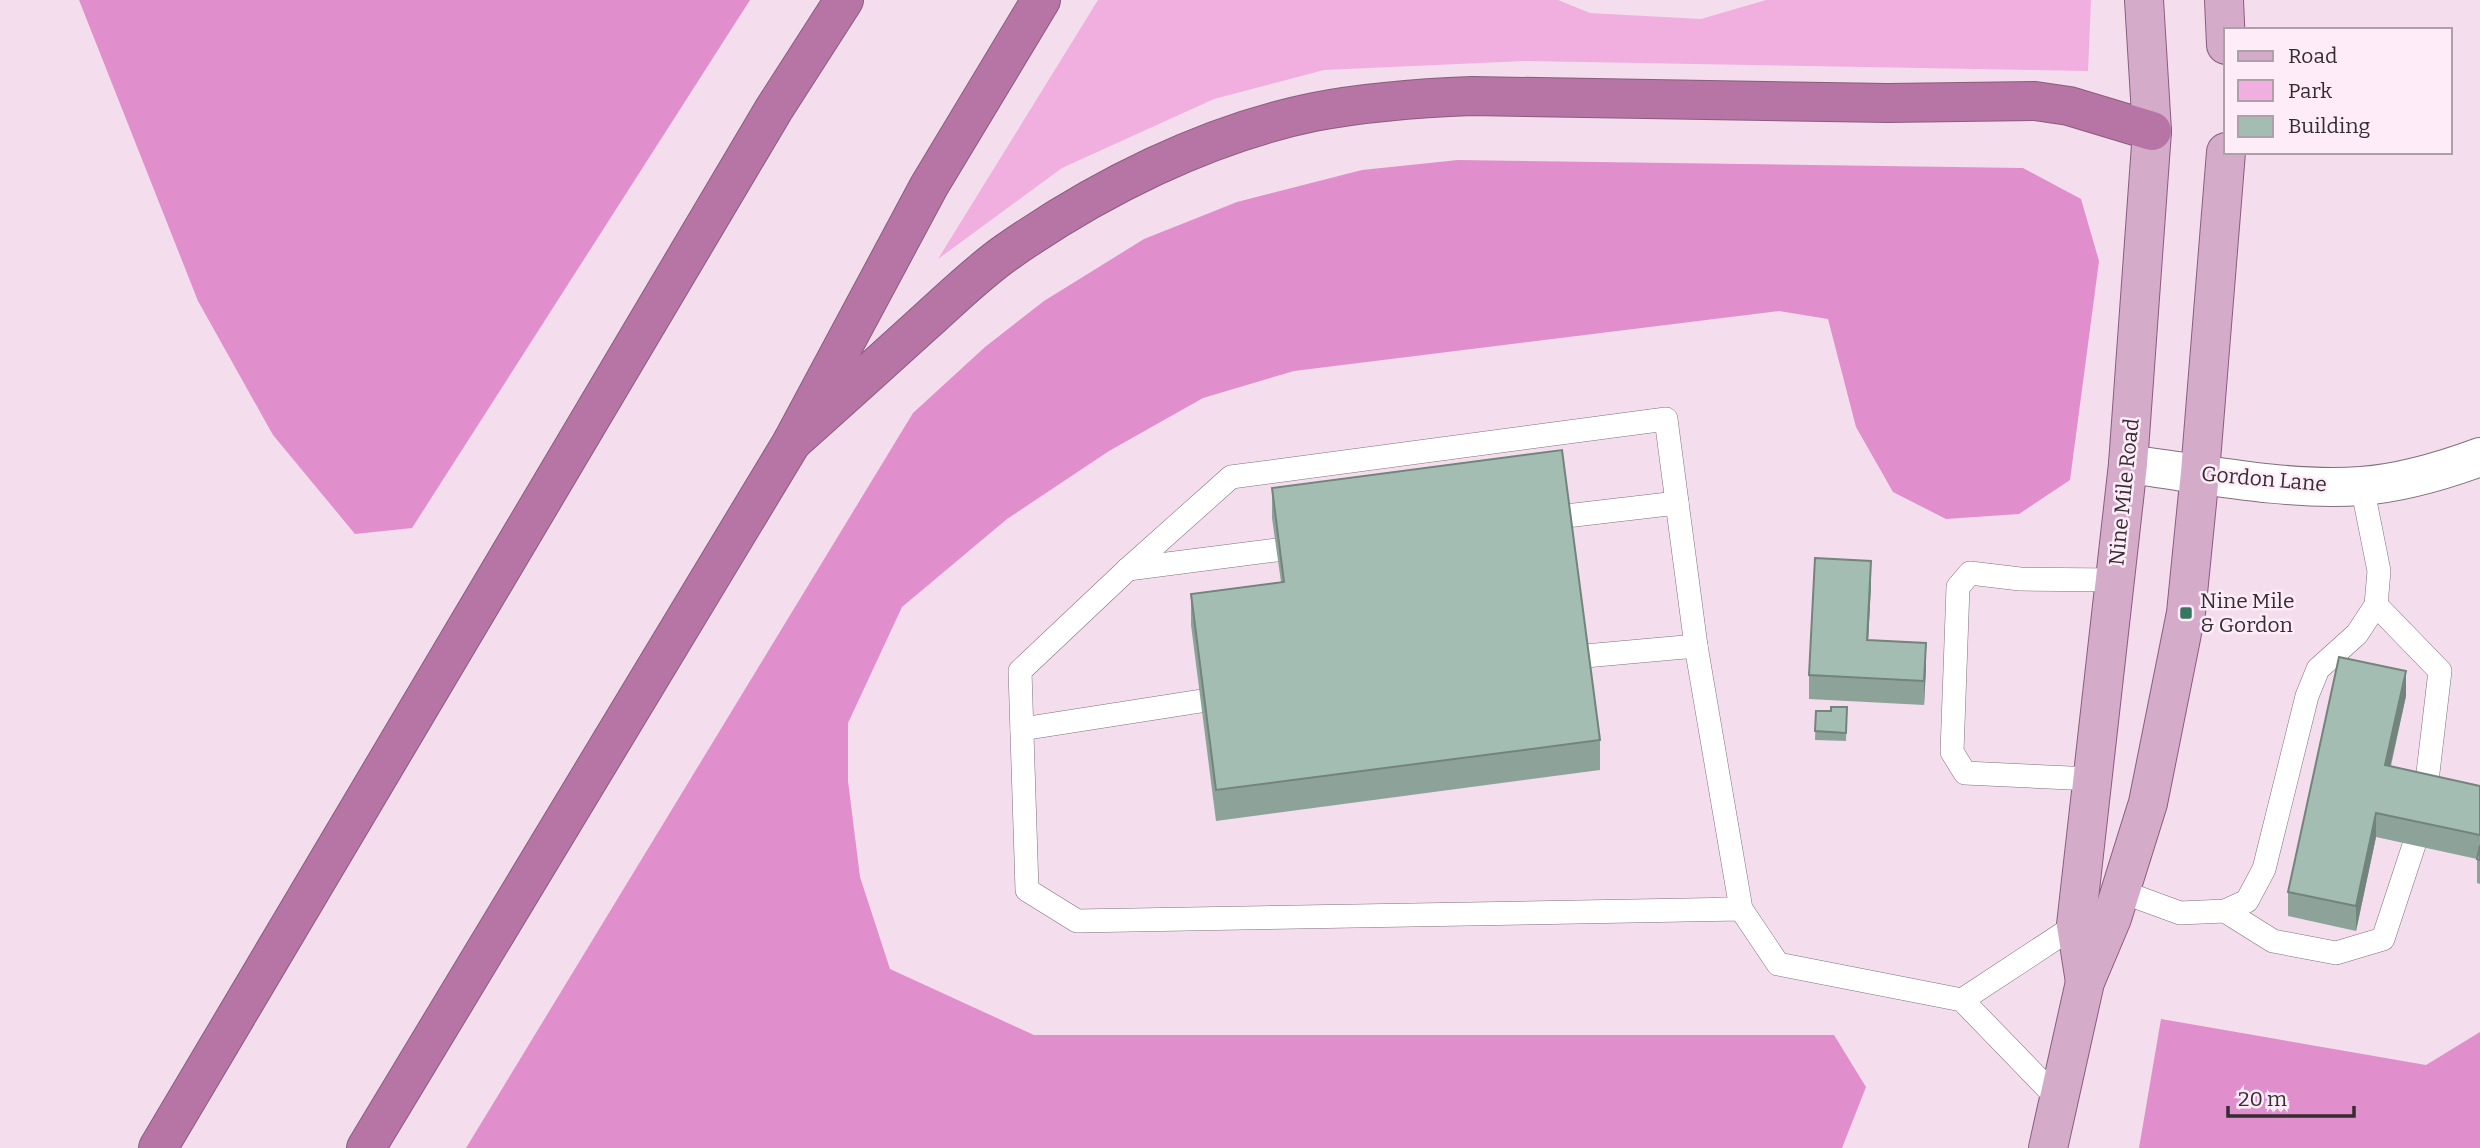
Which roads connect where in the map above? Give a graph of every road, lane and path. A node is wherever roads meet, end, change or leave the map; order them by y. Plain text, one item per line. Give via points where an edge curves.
1 (811, 0) edge
2 (844, 0) edge
3 (1041, 0) edge
4 (2144, 0) edge
5 (2224, 0) edge
6 (2225, 28) edge
7 (774, 110) junction
8 (2152, 131) junction
9 (2226, 154) edge
10 (792, 442) junction
11 (2480, 457) edge
12 (2128, 464) junction
13 (2200, 473) junction
14 (2362, 486) junction
15 (1677, 503) junction
16 (1566, 516) edge
17 (1276, 550) edge
18 (1128, 569) junction
19 (2115, 580) junction
20 (2376, 606) junction
21 (1696, 646) junction
22 (1585, 656) edge
23 (1201, 701) edge
24 (1022, 729) junction
25 (2092, 779) junction
26 (2425, 798) edge
27 (2414, 845) edge
28 (2120, 891) junction
29 (1741, 909) junction
30 (2225, 911) junction
31 (2076, 925) junction
32 (2085, 982) junction
33 (1962, 1000) junction
34 (2060, 1101) junction
35 (158, 1148) edge
36 (366, 1148) edge
37 (2048, 1148) edge

1 - 7 highway
2 - 7 highway
3 - 10 highway via 929,186
4 - 8 main road, Nine Mile Road
5 - 6 main road
7 - 35 highway
8 - 10 highway via 2069,106 2035,101 1472,96 1411,99 1314,113 1213,141 1102,192 1006,252
8 - 12 main road, Nine Mile Road
9 - 13 main road, Nine Mile Road
10 - 36 highway
11 - 14 street, Gordon Lane via 2433,474
12 - 13 street, Gordon Lane
12 - 19 main road, Nine Mile Road
13 - 14 street, Gordon Lane via 2292,486
13 - 28 main road, Nine Mile Road via 2183,627 2148,803
14 - 20 lane via 2379,571
15 - 16 lane
15 - 18 lane via 1666,419 1231,477
15 - 21 lane
17 - 18 lane
18 - 24 lane via 1020,671
19 - 25 main road, Nine Mile Road
19 - 25 lane via 2020,579 1970,573 1958,587 1952,752 1965,773
20 - 26 lane via 2440,671
20 - 30 lane via 2357,634 2318,669 2307,696 2264,869 2247,901
21 - 22 lane
21 - 29 lane
23 - 24 lane
24 - 29 lane via 1027,890 1077,921
25 - 31 main road, Nine Mile Road
27 - 30 lane via 2383,939 2336,953 2273,941
28 - 30 lane via 2180,913
28 - 32 main road, Nine Mile Road
29 - 33 lane via 1778,964
31 - 32 main road, Nine Mile Road
31 - 33 lane
32 - 34 main road, Nine Mile Road
33 - 34 lane
34 - 37 main road, Nine Mile Road

